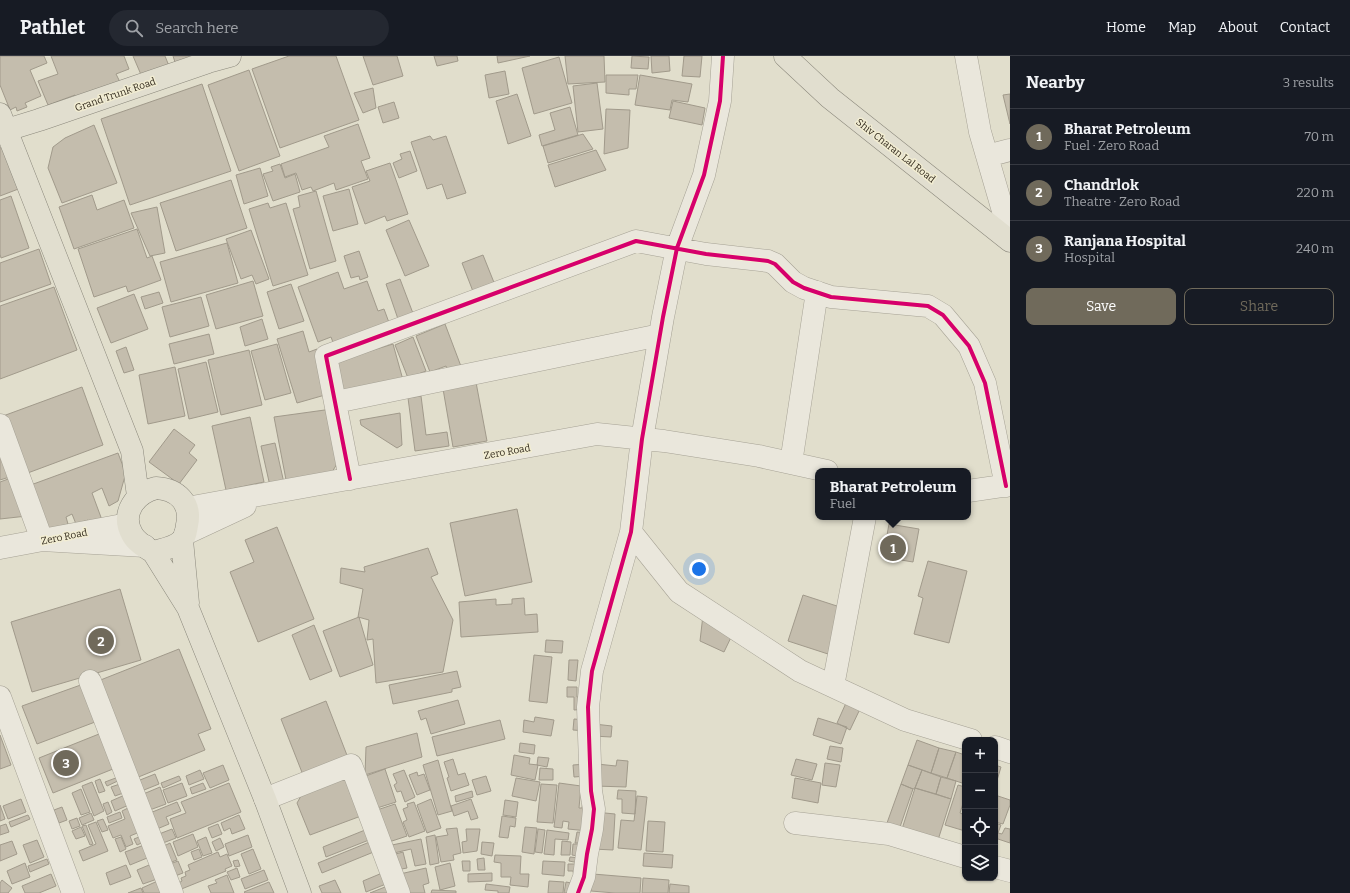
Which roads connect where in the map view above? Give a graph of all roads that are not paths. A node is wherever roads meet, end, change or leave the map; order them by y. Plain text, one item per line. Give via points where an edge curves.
1 (230, 56) edge
2 (723, 56) edge
3 (785, 56) edge
4 (966, 56) edge
5 (207, 59) edge
6 (2, 125) edge
7 (1010, 150) edge
8 (987, 156) junction
9 (1010, 235) edge
10 (1010, 241) edge
11 (677, 248) junction
12 (817, 292) junction
13 (660, 335) junction
14 (336, 402) junction
15 (0, 425) edge
16 (642, 439) junction
17 (132, 451) junction
18 (791, 463) junction
19 (815, 468) edge
20 (350, 479) junction
21 (1008, 485) edge
22 (163, 489) junction
23 (971, 491) edge
24 (271, 493) junction
25 (138, 496) junction
26 (187, 508) junction
27 (864, 520) edge
28 (128, 524) junction
29 (631, 532) junction
30 (184, 537) junction
31 (42, 540) junction
32 (0, 548) edge
33 (149, 549) junction
34 (188, 608) junction
35 (90, 681) dead end
36 (833, 686) junction
37 (0, 697) edge
38 (962, 737) edge
39 (998, 748) edge
40 (1010, 752) edge
41 (265, 798) junction
42 (795, 823) dead end
43 (962, 856) edge
44 (998, 868) edge
45 (1010, 871) edge
46 (73, 893) edge
47 (172, 893) edge
48 (300, 893) edge
49 (399, 893) edge
50 (578, 893) edge

1 - 5 main road, Grand Trunk Road
2 - 11 street via 720,101 704,175
3 - 10 main road, Shiv Charan Lal Road via 830,98
4 - 8 street
5 - 6 main road, Grand Trunk Road
6 - 17 main road
7 - 8 street
8 - 9 street
11 - 12 street via 706,254 768,260 793,282
11 - 13 street
11 - 14 street via 636,241 326,356
12 - 18 street
12 - 21 street via 831,297 928,306 943,315 969,346 985,383
13 - 14 street
13 - 16 street
14 - 20 street
15 - 31 street
16 - 18 street, Zero Road via 664,440
16 - 20 street, Zero Road via 597,434
16 - 29 street
17 - 22 main road
17 - 25 main road
18 - 19 street, Zero Road
20 - 24 street, Zero Road
21 - 23 street
22 - 25 main road via 150,490
22 - 26 main road via 178,495
24 - 26 street, Zero Road
24 - 30 street
25 - 28 main road via 128,514
26 - 30 main road via 189,516
27 - 36 street
28 - 31 street, Zero Road
28 - 33 main road via 137,541
29 - 36 street via 679,592 800,671
29 - 50 street via 592,671 588,707 594,809 584,877
30 - 33 main road via 168,548
30 - 34 main road
31 - 32 street, Zero Road
31 - 33 street
33 - 34 main road
34 - 41 main road
35 - 47 street
36 - 38 street via 905,720
37 - 46 street
39 - 40 street
41 - 48 main road
41 - 49 street via 351,765
42 - 43 street via 889,834
44 - 45 street

